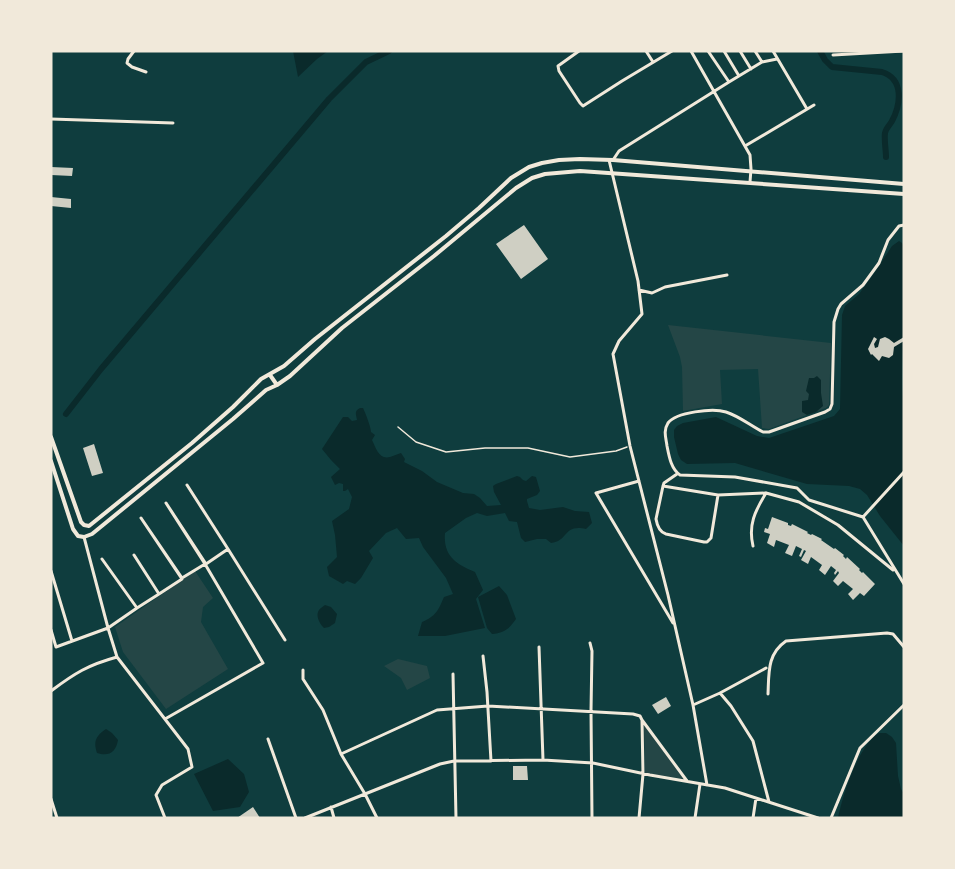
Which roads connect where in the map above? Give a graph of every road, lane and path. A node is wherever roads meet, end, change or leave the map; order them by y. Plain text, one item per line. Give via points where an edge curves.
1 (134, 51) edge
2 (579, 51) edge
3 (646, 51) edge
4 (672, 51) edge
5 (690, 51) edge
6 (708, 51) edge
7 (724, 51) edge
8 (740, 51) edge
9 (755, 51) edge
10 (773, 51) edge
11 (904, 51) edge
12 (860, 52) edge
13 (833, 55) dead end
14 (777, 59) junction
15 (762, 62) junction
16 (653, 63) junction
17 (751, 69) junction
18 (146, 72) dead end
19 (739, 76) junction
20 (729, 82) junction
21 (714, 91) junction
22 (814, 105) dead end
23 (807, 109) junction
24 (51, 119) edge
25 (172, 123) dead end
26 (745, 146) junction
27 (611, 160) junction
28 (612, 172) junction
29 (751, 172) junction
30 (750, 183) junction
31 (894, 183) junction
32 (904, 184) edge
33 (894, 194) junction
34 (904, 195) edge
35 (488, 199) junction
36 (494, 206) junction
37 (904, 225) edge
38 (429, 250) junction
39 (434, 256) junction
40 (727, 275) dead end
41 (639, 290) junction
42 (270, 375) junction
43 (277, 385) junction
44 (398, 427) dead end
45 (51, 437) edge
46 (630, 446) junction
47 (51, 460) edge
48 (904, 472) edge
49 (677, 474) junction
50 (639, 481) junction
51 (187, 485) dead end
52 (663, 486) junction
53 (766, 493) junction
54 (718, 495) junction
55 (809, 500) junction
56 (799, 502) junction
57 (166, 503) dead end
58 (863, 517) junction
59 (141, 518) dead end
60 (84, 537) junction
61 (189, 538) junction
62 (753, 546) dead end
63 (228, 549) junction
64 (165, 552) junction
65 (134, 555) dead end
66 (102, 559) dead end
67 (206, 564) junction
68 (141, 565) junction
69 (51, 572) edge
70 (897, 573) junction
71 (904, 584) edge
72 (137, 608) junction
73 (675, 627) junction
74 (108, 628) junction
75 (51, 630) edge
76 (285, 640) dead end
77 (72, 641) junction
78 (590, 643) dead end
79 (904, 646) edge
80 (539, 647) dead end
81 (483, 656) dead end
82 (117, 657) junction
83 (766, 668) dead end
84 (303, 670) dead end
85 (453, 674) dead end
86 (51, 691) edge
87 (720, 693) junction
88 (768, 694) dead end
89 (693, 705) junction
90 (904, 705) edge
91 (488, 706) junction
92 (542, 708) junction
93 (454, 709) junction
94 (591, 711) junction
95 (165, 719) junction
96 (642, 720) junction
97 (268, 740) dead end
98 (341, 754) junction
99 (543, 760) junction
100 (454, 761) junction
101 (490, 761) junction
102 (591, 763) junction
103 (643, 774) junction
104 (687, 781) junction
105 (700, 783) junction
106 (707, 785) junction
107 (365, 794) junction
108 (756, 798) junction
109 (51, 799) edge
110 (769, 802) junction
111 (331, 807) junction
112 (57, 818) edge
113 (165, 818) edge
114 (296, 818) edge
115 (305, 818) edge
116 (334, 818) edge
117 (376, 818) edge
118 (456, 818) edge
119 (592, 818) edge
120 (639, 818) edge
121 (695, 818) edge
122 (753, 818) edge
123 (818, 818) edge
124 (831, 818) edge

1 - 18 street via 127,63
2 - 16 street via 558,66 583,106
3 - 16 street
4 - 16 street
5 - 21 street
6 - 20 street
7 - 19 street
8 - 17 street
9 - 15 street
10 - 14 street
11 - 12 street
12 - 13 street
14 - 15 street
14 - 23 street
15 - 17 street
17 - 19 street
19 - 20 street
20 - 21 street
21 - 26 street
21 - 27 street
22 - 23 street
23 - 26 street
24 - 25 street
26 - 29 street
27 - 28 street
27 - 29 street
27 - 35 street via 559,160 529,167
28 - 30 street
28 - 36 street via 545,174 526,181
28 - 41 street
29 - 30 street
29 - 31 street
30 - 33 street
31 - 32 street
31 - 33 street
33 - 34 street
35 - 36 street
35 - 38 street
36 - 39 street
37 - 49 street via 888,240 879,263 863,285 837,309 830,409 769,432 725,411 675,417 664,433
38 - 39 street
38 - 42 street
39 - 43 street
40 - 41 street via 664,287 652,293
41 - 46 street via 642,314 613,354
42 - 43 street
42 - 45 street via 88,526 81,522
43 - 60 street
44 - 46 path via 416,442 446,453 528,448 570,457
46 - 50 street
47 - 60 street via 73,530
48 - 58 street
49 - 52 street
49 - 55 street via 758,480 797,488
50 - 73 street
50 - 73 street via 596,493
51 - 63 street
52 - 54 street
52 - 54 street via 656,519 662,533 704,542 711,538
53 - 54 street
53 - 56 street
53 - 62 street via 752,522
55 - 56 street
55 - 58 street
56 - 70 street via 838,525
57 - 61 street
58 - 70 street
59 - 64 street
60 - 74 street
61 - 63 street via 206,564
61 - 67 street
63 - 76 street
64 - 67 street via 182,579
64 - 68 street via 182,579 159,594
65 - 68 street
66 - 72 street
67 - 95 street via 263,663
68 - 72 street via 159,594
69 - 77 street
70 - 71 street
72 - 74 street
73 - 89 street
74 - 77 street
74 - 82 street
75 - 77 street via 56,647
78 - 94 street
79 - 88 street via 887,633 786,640 774,651 770,662
80 - 92 street
81 - 91 street
82 - 86 street via 81,670
82 - 95 street
83 - 87 street
84 - 98 street via 303,679 323,710
85 - 93 street
87 - 89 street
87 - 110 street via 753,741
89 - 106 street
90 - 124 street via 860,748
91 - 92 street
91 - 93 street
91 - 101 street
92 - 94 street
92 - 99 street
93 - 98 street via 437,710
93 - 100 street
94 - 96 street via 633,714
94 - 102 street
95 - 113 street via 188,749 192,767 162,785 156,795
96 - 103 street
96 - 104 street
97 - 114 street
98 - 107 street
99 - 101 street
99 - 102 street
100 - 101 street
100 - 107 street
100 - 118 street
102 - 103 street
102 - 119 street
103 - 104 street
103 - 120 street
104 - 105 street
105 - 106 street
105 - 121 street
106 - 108 street
107 - 111 street
107 - 117 street
108 - 110 street
108 - 122 street
109 - 112 street
110 - 123 street
111 - 115 street
111 - 116 street

